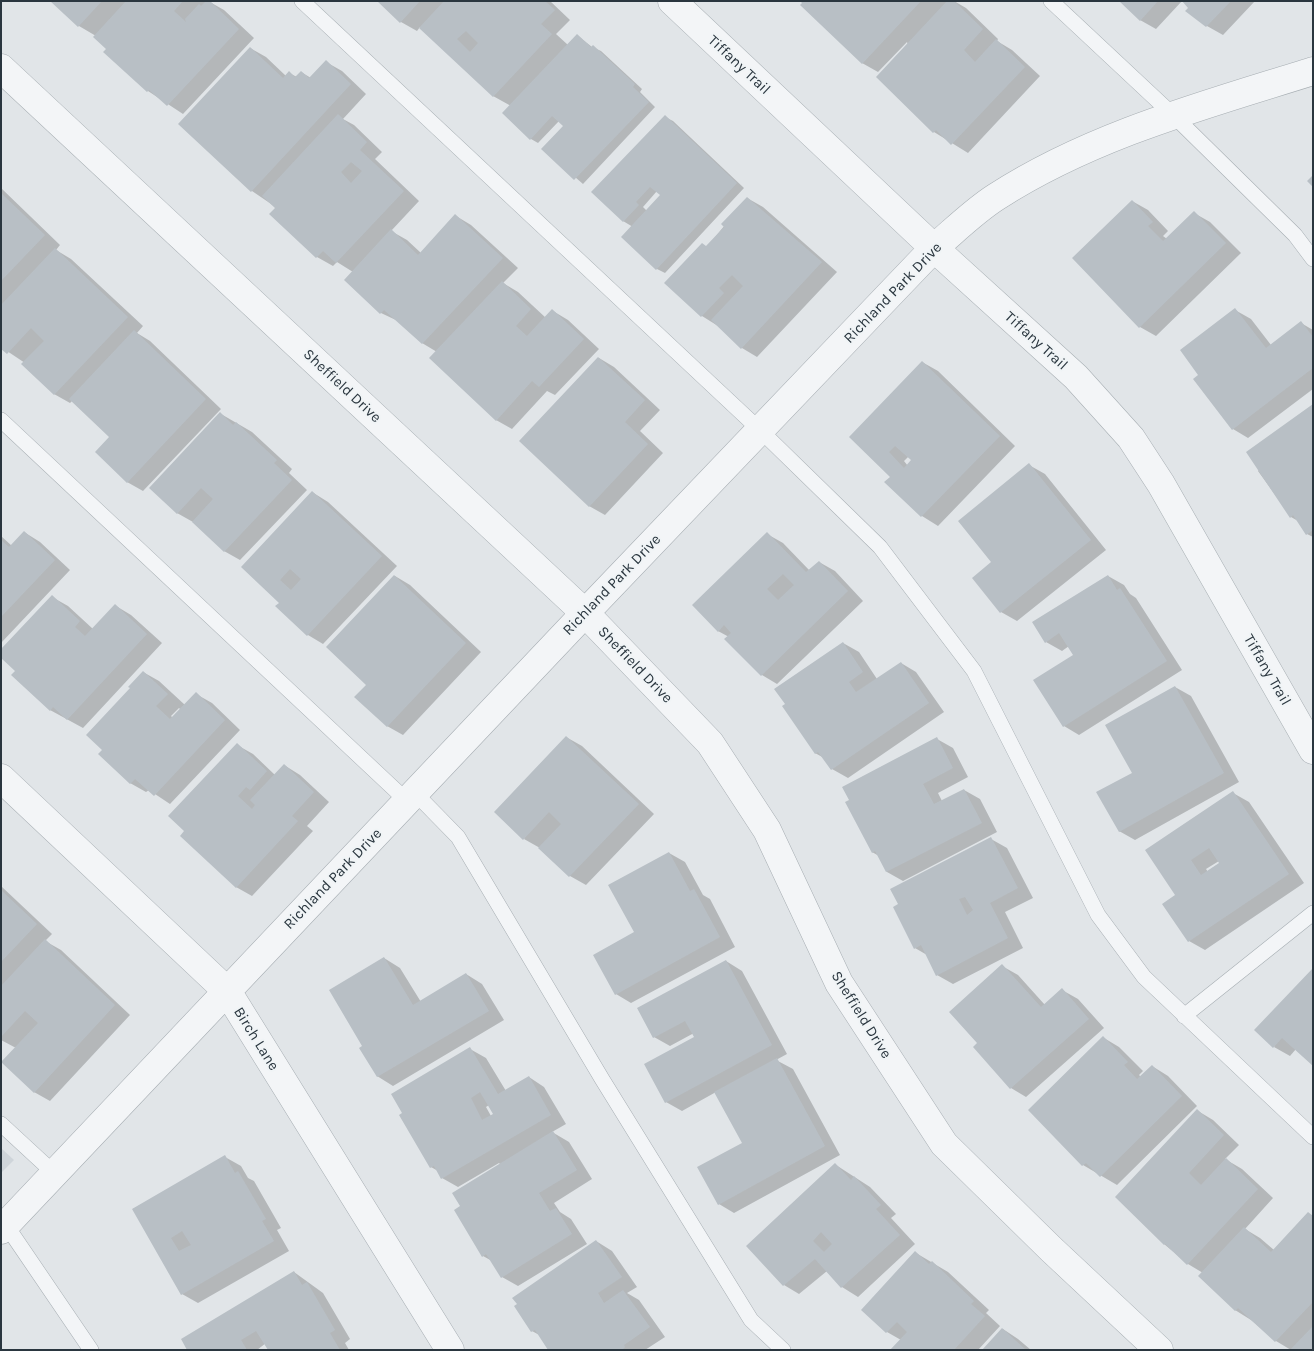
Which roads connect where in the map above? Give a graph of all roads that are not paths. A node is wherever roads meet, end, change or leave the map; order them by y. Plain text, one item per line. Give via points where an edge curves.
1 (302, 1) edge
2 (672, 1) edge
3 (1051, 1) edge
4 (1, 68) edge
5 (1313, 70) edge
6 (1174, 116) junction
7 (934, 248) junction
8 (1313, 259) edge
9 (1, 420) edge
10 (761, 432) junction
11 (585, 613) junction
12 (1313, 750) edge
13 (1, 778) edge
14 (411, 797) junction
15 (1313, 913) edge
16 (226, 991) junction
17 (1184, 1016) junction
18 (1, 1124) edge
19 (1313, 1137) edge
20 (54, 1173) junction
21 (4, 1228) edge
22 (90, 1350) edge
23 (450, 1350) edge
24 (783, 1350) edge
25 (1159, 1350) edge

1 - 10 lane
2 - 7 street, Tiffany Trail
3 - 6 lane
4 - 11 street, Sheffield Drive
5 - 6 street, Richland Park Drive
6 - 7 street, Richland Park Drive via 1053,164 994,198
6 - 8 lane via 1295,235
7 - 10 street, Richland Park Drive
7 - 12 street, Tiffany Trail via 1076,377 1131,438 1161,484
9 - 14 lane
10 - 11 street, Richland Park Drive
10 - 17 lane via 880,547 974,671 1098,914 1144,977
11 - 14 street, Richland Park Drive
11 - 25 street, Sheffield Drive via 710,743 766,830 839,983 944,1144
13 - 16 street, Birch Lane
14 - 16 street, Richland Park Drive
14 - 24 lane via 458,837 602,1080 751,1320
15 - 17 lane
16 - 20 street, Richland Park Drive
16 - 23 street, Birch Lane
17 - 19 lane
18 - 20 lane
20 - 21 street, Richland Park Drive
21 - 22 lane

